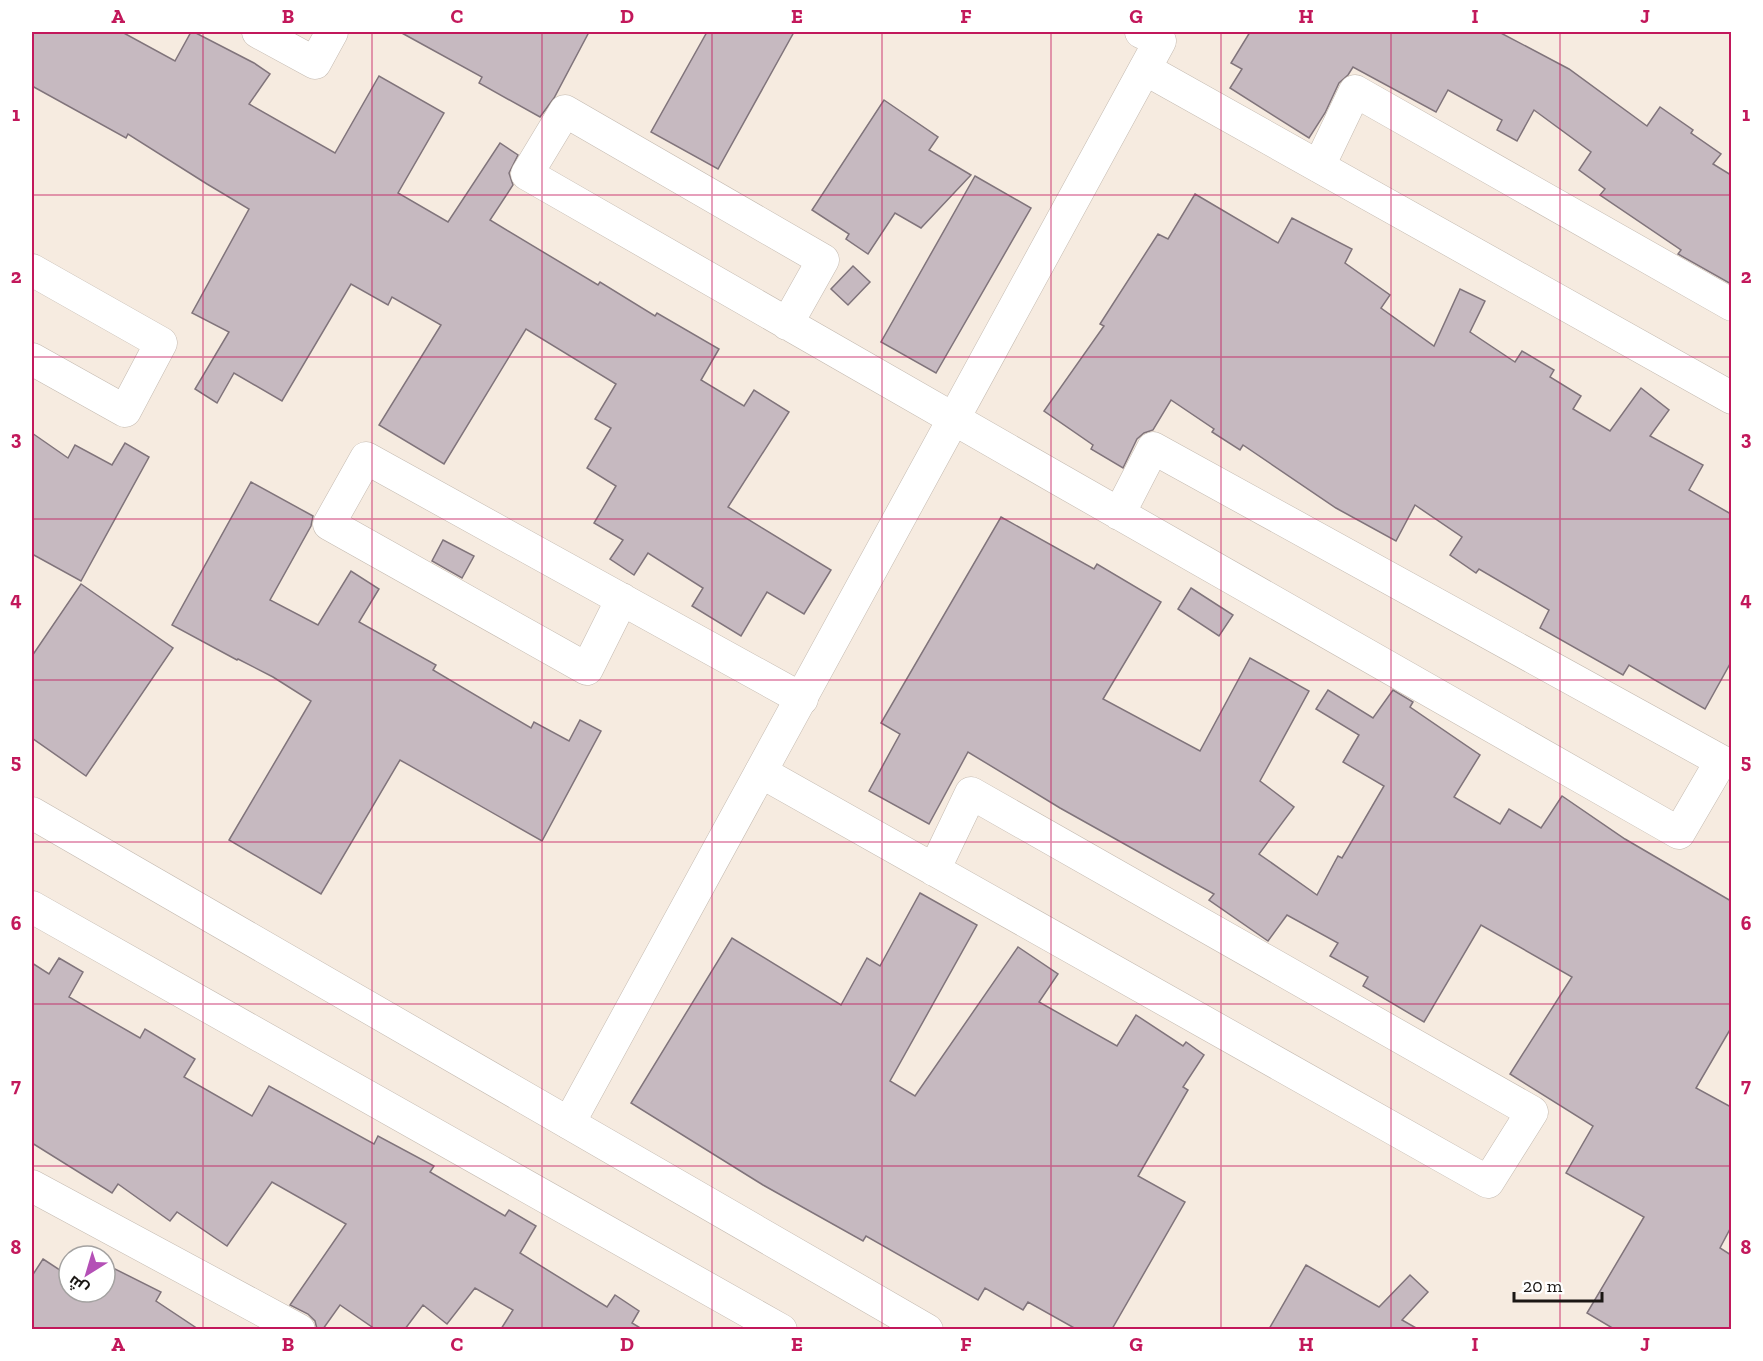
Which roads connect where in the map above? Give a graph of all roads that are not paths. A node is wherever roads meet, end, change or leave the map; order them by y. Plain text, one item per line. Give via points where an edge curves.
1 (258, 32) edge
2 (332, 32) edge
3 (1141, 32) edge
4 (1145, 69) junction
5 (1319, 166) junction
6 (32, 270) edge
7 (1731, 305) edge
8 (787, 324) junction
9 (32, 359) edge
10 (1731, 399) edge
11 (953, 420) junction
12 (1119, 514) junction
13 (622, 599) junction
14 (802, 699) junction
15 (761, 772) junction
16 (32, 813) edge
17 (934, 870) junction
18 (32, 907) edge
19 (569, 1123) junction
20 (36, 1198) edge
21 (299, 1329) edge
22 (781, 1329) edge
23 (927, 1329) edge

1 - 2 street via 315,63
3 - 4 street via 1160,42
4 - 5 street
4 - 11 street
5 - 7 street via 1355,91
5 - 10 street
6 - 9 street via 161,343 125,411
8 - 8 street via 823,260 565,111 527,174
8 - 11 street
11 - 12 street
11 - 14 street
12 - 12 street via 1679,833 1721,761 1153,448
13 - 13 street via 366,458 329,524 587,669
13 - 14 street
14 - 15 street
15 - 17 street
15 - 19 street
16 - 19 street
17 - 17 street via 1488,1182 1532,1112 971,793
18 - 22 street
19 - 23 street
20 - 21 street

